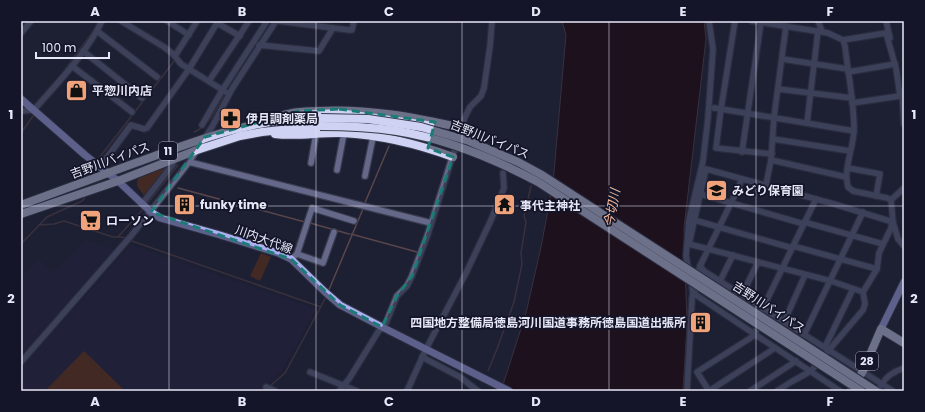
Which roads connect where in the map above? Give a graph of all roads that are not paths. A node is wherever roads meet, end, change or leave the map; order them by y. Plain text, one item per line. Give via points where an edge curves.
1 (30, 21) edge
2 (102, 21) edge
3 (121, 21) edge
4 (167, 21) edge
5 (197, 21) edge
6 (249, 21) edge
7 (267, 21) edge
8 (277, 21) edge
9 (354, 21) edge
10 (492, 21) edge
11 (709, 21) edge
12 (735, 21) edge
13 (752, 21) edge
14 (818, 21) edge
15 (886, 21) edge
16 (218, 22) edge
17 (761, 22) junction
18 (786, 26) junction
19 (333, 28) junction
20 (97, 30) junction
21 (820, 31) junction
22 (21, 33) edge
23 (189, 35) junction
24 (240, 36) junction
25 (843, 40) junction
26 (259, 46) junction
27 (83, 52) junction
28 (176, 58) junction
29 (782, 59) junction
30 (815, 64) junction
31 (894, 64) junction
32 (72, 66) junction
33 (188, 69) junction
34 (848, 70) junction
35 (157, 77) dead end
36 (209, 81) junction
37 (778, 89) junction
38 (226, 91) junction
39 (810, 93) junction
40 (142, 98) dead end
41 (21, 99) edge
42 (852, 100) junction
43 (714, 108) dead end
44 (34, 110) junction
45 (721, 110) junction
46 (21, 111) edge
47 (132, 112) dead end
48 (219, 114) junction
49 (749, 114) junction
50 (774, 118) junction
51 (266, 122) junction
52 (435, 122) junction
53 (807, 123) junction
54 (904, 124) edge
55 (202, 125) dead end
56 (319, 126) junction
57 (462, 128) junction
58 (233, 129) junction
59 (854, 130) junction
60 (344, 133) junction
61 (205, 137) junction
62 (373, 137) junction
63 (773, 139) junction
64 (428, 148) junction
65 (197, 150) junction
66 (850, 151) junction
67 (742, 152) junction
68 (453, 156) junction
69 (771, 157) junction
70 (189, 162) junction
71 (311, 163) dead end
72 (173, 164) dead end
73 (100, 167) junction
74 (848, 168) junction
75 (336, 170) dead end
76 (108, 173) junction
77 (503, 173) dead end
78 (365, 176) dead end
79 (846, 177) junction
80 (742, 180) junction
81 (118, 181) junction
82 (766, 185) junction
83 (904, 188) edge
84 (700, 194) junction
85 (876, 196) junction
86 (816, 199) junction
87 (891, 200) junction
88 (731, 204) junction
89 (21, 205) edge
90 (146, 206) junction
91 (863, 212) junction
92 (21, 214) edge
93 (694, 220) junction
94 (354, 221) dead end
95 (892, 221) junction
96 (431, 223) junction
97 (804, 223) junction
98 (720, 227) junction
99 (334, 232) dead end
100 (852, 236) junction
101 (883, 244) junction
102 (904, 246) edge
103 (792, 247) junction
104 (709, 249) junction
105 (733, 255) junction
106 (294, 256) junction
107 (841, 259) junction
108 (758, 262) junction
109 (700, 266) junction
110 (782, 269) junction
111 (877, 269) junction
112 (805, 275) junction
113 (720, 281) junction
114 (831, 282) junction
115 (904, 282) edge
116 (853, 289) junction
117 (863, 292) junction
118 (693, 293) junction
119 (742, 295) junction
120 (763, 308) junction
121 (784, 322) junction
122 (382, 327) junction
123 (882, 329) junction
124 (755, 335) junction
125 (804, 335) junction
126 (904, 343) edge
127 (775, 348) junction
128 (426, 349) junction
129 (827, 349) junction
130 (422, 357) junction
131 (796, 361) junction
132 (21, 362) edge
133 (904, 368) edge
134 (811, 371) junction
135 (862, 371) junction
136 (310, 372) dead end
137 (882, 384) junction
138 (344, 386) junction
139 (875, 390) edge
140 (340, 391) edge
141 (357, 391) edge
142 (407, 391) edge
143 (478, 391) edge
144 (509, 391) edge
145 (687, 391) edge
146 (709, 391) edge
147 (750, 391) edge
148 (777, 391) edge
149 (840, 391) edge
150 (851, 391) edge
151 (861, 391) edge
152 (893, 391) edge

1 - 22 street
2 - 20 street
3 - 28 street via 164,47
4 - 23 street
5 - 23 street
6 - 24 street
7 - 38 street
8 - 19 street
8 - 26 street
9 - 19 street via 352,30
10 - 57 street via 484,88 481,96 470,107
11 - 118 street via 713,48 708,118 703,161 689,220 686,256
12 - 45 street
13 - 17 street
14 - 21 street
15 - 54 street via 900,76
16 - 24 street
16 - 33 street
17 - 18 street
17 - 49 street
18 - 21 street
18 - 29 street
19 - 26 street via 319,51
20 - 27 street
20 - 35 street
21 - 25 street
21 - 30 street
23 - 28 street
24 - 36 street
25 - 31 street via 886,33
25 - 34 street
26 - 38 street
27 - 32 street
27 - 40 street
28 - 33 street
29 - 30 street
29 - 37 street
30 - 34 street
30 - 39 street
31 - 34 street
31 - 42 street via 900,96
32 - 44 street
32 - 47 street
33 - 36 street
33 - 73 street via 147,128 144,130 132,125
34 - 42 street
36 - 38 street
37 - 39 street
37 - 50 street
38 - 48 street
38 - 55 street
39 - 42 street
39 - 53 street
41 - 44 main road, 川内大代線
42 - 59 street
43 - 45 street
44 - 46 street
44 - 73 main road, 川内大代線
45 - 49 street
45 - 67 street via 716,148
48 - 58 street via 224,124
48 - 61 street
49 - 50 street
49 - 67 street
50 - 53 street
50 - 63 street
51 - 52 highway, 11 via 299,111 339,109
51 - 56 highway, 吉野川バイパス / 11 via 292,119
51 - 58 highway, 吉野川バイパス / 11
52 - 57 highway, 11
52 - 64 street
53 - 59 street
56 - 60 highway, 11
56 - 65 highway, 吉野川バイパス / 11 via 240,136
56 - 71 street
56 - 139 highway, 吉野川バイパス / 11, bridge via 368,119 421,127 469,141 518,162 613,220
56 - 151 highway, 吉野川バイパス / 11, bridge via 367,128 422,136 467,149 514,169
57 - 68 street
58 - 61 highway, 吉野川バイパス / 11
59 - 66 street
60 - 62 highway, 11
60 - 75 street
61 - 65 street
61 - 76 highway, 吉野川バイパス / 11
62 - 64 highway, 11
62 - 78 street
63 - 66 street
63 - 69 street
64 - 68 highway, 11
65 - 70 street
65 - 81 highway, 吉野川バイパス / 11
66 - 74 street
67 - 69 street
68 - 96 street
69 - 79 street
69 - 82 street
70 - 90 street
70 - 96 street
72 - 90 street
73 - 76 main road, 川内大代線
74 - 79 street
74 - 85 street via 880,174
76 - 81 main road, 川内大代線
76 - 89 highway, 吉野川バイパス / 11
77 - 128 street via 504,188 491,220
79 - 85 street via 848,187 853,191
80 - 82 street
80 - 84 street via 706,169
80 - 88 street
81 - 90 main road, 川内大代線
81 - 92 highway, 吉野川バイパス / 11
82 - 86 street
83 - 87 street
84 - 88 street
84 - 93 street
85 - 87 street
86 - 91 street
86 - 97 street
87 - 95 street
88 - 97 street
88 - 98 street
90 - 106 main road, 川内大代線 via 160,218
90 - 132 street via 125,244
91 - 95 street
91 - 100 street
93 - 98 street
93 - 104 street via 689,244
94 - 106 street via 312,208
95 - 101 street
95 - 102 street via 898,239
96 - 122 street via 412,276 397,296
97 - 100 street
97 - 103 street
98 - 103 street
98 - 104 street
99 - 106 street via 323,263
100 - 101 street
100 - 107 street
101 - 111 street
103 - 107 street
103 - 110 street
104 - 105 street
104 - 109 street
105 - 108 street
105 - 113 street
106 - 122 main road, 川内大代線 via 327,294 346,308
107 - 111 street
107 - 114 street
108 - 110 street
108 - 119 street
109 - 113 street
109 - 118 street
110 - 112 street
110 - 120 street
111 - 117 street
112 - 114 street
112 - 121 street
113 - 119 street
114 - 116 street
114 - 125 street
115 - 123 main road
116 - 117 street
116 - 129 street
117 - 129 street via 866,304 864,310
118 - 124 street
118 - 145 street
119 - 120 street
120 - 121 street
120 - 124 street
121 - 125 street
122 - 128 main road, 川内大代線
122 - 138 street
123 - 126 highway
123 - 135 highway, 28
124 - 127 street
124 - 146 street via 697,372
125 - 129 street
127 - 131 street
127 - 146 street
128 - 130 street
128 - 144 main road, 川内大代線
129 - 134 street
129 - 135 street
130 - 142 street
130 - 143 street via 460,377
131 - 134 street
131 - 147 street
133 - 137 street via 891,374
134 - 148 street
134 - 149 street
135 - 137 street
135 - 150 highway, 28
136 - 138 street
137 - 139 street
137 - 152 street
138 - 140 street
138 - 141 street

